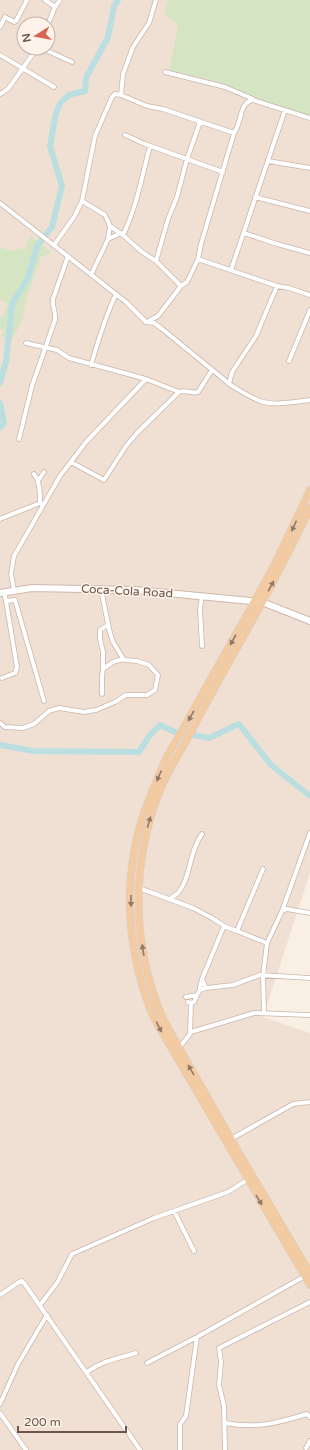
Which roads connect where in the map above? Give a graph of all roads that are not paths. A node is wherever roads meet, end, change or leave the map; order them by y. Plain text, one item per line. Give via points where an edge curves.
1 (27, 0) edge
2 (45, 0) edge
3 (60, 0) edge
4 (156, 0) edge
5 (55, 8) junction
6 (0, 15) edge
7 (52, 16) edge
8 (5, 17) junction
9 (0, 27) edge
10 (56, 55) edge
11 (0, 56) edge
12 (31, 56) edge
13 (72, 62) dead end
14 (23, 68) junction
15 (166, 72) dead end
16 (54, 87) dead end
17 (0, 94) edge
18 (121, 95) junction
19 (253, 100) junction
20 (285, 110) junction
21 (310, 118) edge
22 (200, 122) junction
23 (234, 133) junction
24 (124, 135) dead end
25 (150, 146) junction
26 (187, 159) junction
27 (268, 161) junction
28 (310, 168) edge
29 (223, 172) junction
30 (255, 197) junction
31 (82, 201) junction
32 (0, 203) edge
33 (310, 211) edge
34 (110, 226) junction
35 (244, 233) junction
36 (122, 234) junction
37 (108, 239) junction
38 (54, 245) junction
39 (310, 253) edge
40 (68, 256) junction
41 (198, 259) junction
42 (156, 261) junction
43 (231, 270) junction
44 (91, 275) junction
45 (181, 286) junction
46 (277, 286) junction
47 (116, 294) junction
48 (310, 295) edge
49 (310, 310) edge
50 (158, 316) junction
51 (146, 322) junction
52 (161, 328) junction
53 (26, 343) dead end
54 (46, 348) junction
55 (289, 360) dead end
56 (91, 365) junction
57 (212, 370) junction
58 (146, 379) junction
59 (229, 384) junction
60 (179, 392) junction
61 (310, 400) edge
62 (19, 439) dead end
63 (70, 462) junction
64 (44, 472) dead end
65 (34, 474) dead end
66 (38, 481) junction
67 (310, 490) edge
68 (42, 504) junction
69 (310, 508) edge
70 (0, 519) edge
71 (101, 589) junction
72 (14, 590) junction
73 (2, 592) edge
74 (202, 596) junction
75 (6, 601) junction
76 (258, 601) junction
77 (310, 621) edge
78 (108, 625) junction
79 (202, 646) dead end
80 (123, 659) junction
81 (103, 669) junction
82 (2, 678) dead end
83 (208, 692) junction
84 (102, 694) dead end
85 (44, 701) dead end
86 (0, 723) edge
87 (310, 833) edge
88 (202, 834) dead end
89 (263, 869) dead end
90 (139, 888) junction
91 (170, 899) junction
92 (282, 910) junction
93 (310, 913) edge
94 (224, 926) junction
95 (237, 931) junction
96 (267, 943) junction
97 (263, 976) junction
98 (310, 978) edge
99 (203, 988) junction
100 (197, 995) junction
101 (188, 1000) junction
102 (264, 1013) junction
103 (310, 1015) edge
104 (190, 1032) junction
105 (179, 1048) junction
106 (310, 1102) edge
107 (231, 1139) junction
108 (247, 1180) junction
109 (174, 1211) junction
110 (194, 1252) dead end
111 (307, 1275) edge
112 (310, 1285) edge
113 (0, 1294) edge
114 (310, 1302) edge
115 (40, 1305) junction
116 (47, 1315) junction
117 (197, 1338) junction
118 (136, 1353) dead end
119 (148, 1363) dead end
120 (87, 1372) junction
121 (0, 1404) edge
122 (0, 1413) edge
123 (310, 1417) edge
124 (225, 1423) junction
125 (310, 1441) edge
126 (305, 1449) edge
127 (26, 1450) edge
128 (140, 1450) edge
129 (180, 1450) edge
130 (225, 1450) edge

1 - 8 street via 16,21
2 - 5 street
3 - 5 street
4 - 18 street via 149,23 133,47 123,74
5 - 7 street
6 - 8 street
8 - 9 street
10 - 13 street
11 - 14 street
12 - 14 street
14 - 16 street
14 - 17 street via 8,90
15 - 19 street via 225,87
18 - 22 street via 147,106
18 - 31 street via 115,94 112,97 95,136
19 - 20 street
19 - 23 street via 244,105 239,125
20 - 21 street
20 - 27 street
22 - 23 street
22 - 26 street
23 - 29 street
24 - 25 street
25 - 26 street
25 - 36 street via 139,195 131,219
26 - 29 street
26 - 42 street
27 - 28 street
27 - 30 street
29 - 41 street
30 - 33 street
30 - 35 street
31 - 34 street via 105,215
31 - 38 street via 71,223
32 - 38 street
34 - 36 street
34 - 37 street
35 - 39 street
35 - 43 street
36 - 37 street
36 - 42 street
37 - 44 street
38 - 40 street
40 - 44 street
40 - 54 street via 52,299 56,315
41 - 43 street
41 - 45 street via 187,282
42 - 45 street
43 - 46 street
44 - 47 street
45 - 50 street
46 - 48 street
46 - 59 street via 256,336 232,372
47 - 51 street
47 - 56 street via 98,338
49 - 55 street
50 - 51 street
50 - 52 street
51 - 52 street via 154,323
52 - 57 street
53 - 54 street
54 - 56 street
54 - 62 street via 32,386
56 - 58 street
57 - 59 street
57 - 60 street via 198,392
58 - 60 street
58 - 63 street
59 - 61 street via 265,402
60 - 63 street via 137,433 104,480
63 - 68 street
64 - 66 street
65 - 66 street
66 - 68 street
67 -> 76 main road
68 - 70 street
68 - 72 street via 14,556 11,574
76 -> 69 main road via 284,562
71 - 72 street, Coca-Cola Road
71 - 74 street, Coca-Cola Road
71 - 78 street
72 - 73 street, Coca-Cola Road
73 - 75 street
74 - 76 street, Coca-Cola Road
74 - 79 street
75 - 82 street via 17,667 16,673
75 - 85 street via 15,600
76 - 77 street, Coca-Cola Road
76 - 83 main road
78 - 80 street via 113,642
78 - 81 street via 100,630
80 - 81 street via 112,662
80 - 86 street via 150,665 158,675 155,690 147,695 126,695 96,710 84,712 59,708 49,711 34,724 23,728 5,727
81 - 84 street
90 -> 83 main road via 143,846 154,805
83 -> 108 main road via 166,759 148,801 136,845 131,880 131,920 143,989 155,1020
87 - 92 street
88 - 91 street via 183,884 178,893
89 - 95 street
90 - 91 street
105 -> 90 main road via 157,1006 147,973 141,938
91 - 94 street via 193,908
92 - 93 street via 292,909
92 - 96 street
94 - 95 street
94 - 99 street via 202,979
95 - 96 street
96 - 97 street
97 - 98 street
97 - 99 street via 233,985
97 - 102 street
99 - 100 street
100 - 101 street
100 - 101 street via 194,1002
101 - 104 street
102 - 103 street
102 - 104 street via 254,1013
104 - 105 street via 187,1040
107 -> 105 main road
106 - 107 street via 293,1104
107 - 111 main road
108 - 109 street via 228,1192
108 -> 111 main road
109 - 110 street
109 - 115 street via 72,1254 57,1283
111 - 112 main road
111 - 117 street
113 - 115 street via 22,1281
114 - 124 street via 219,1348 219,1385
115 - 116 street
116 - 120 street
116 - 121 street via 18,1364
117 - 119 street
117 - 129 street via 186,1416 180,1424
118 - 120 street via 106,1361
120 - 128 street
122 - 127 street
123 - 124 street via 308,1414 271,1424 240,1426
124 - 130 street
125 - 126 street

